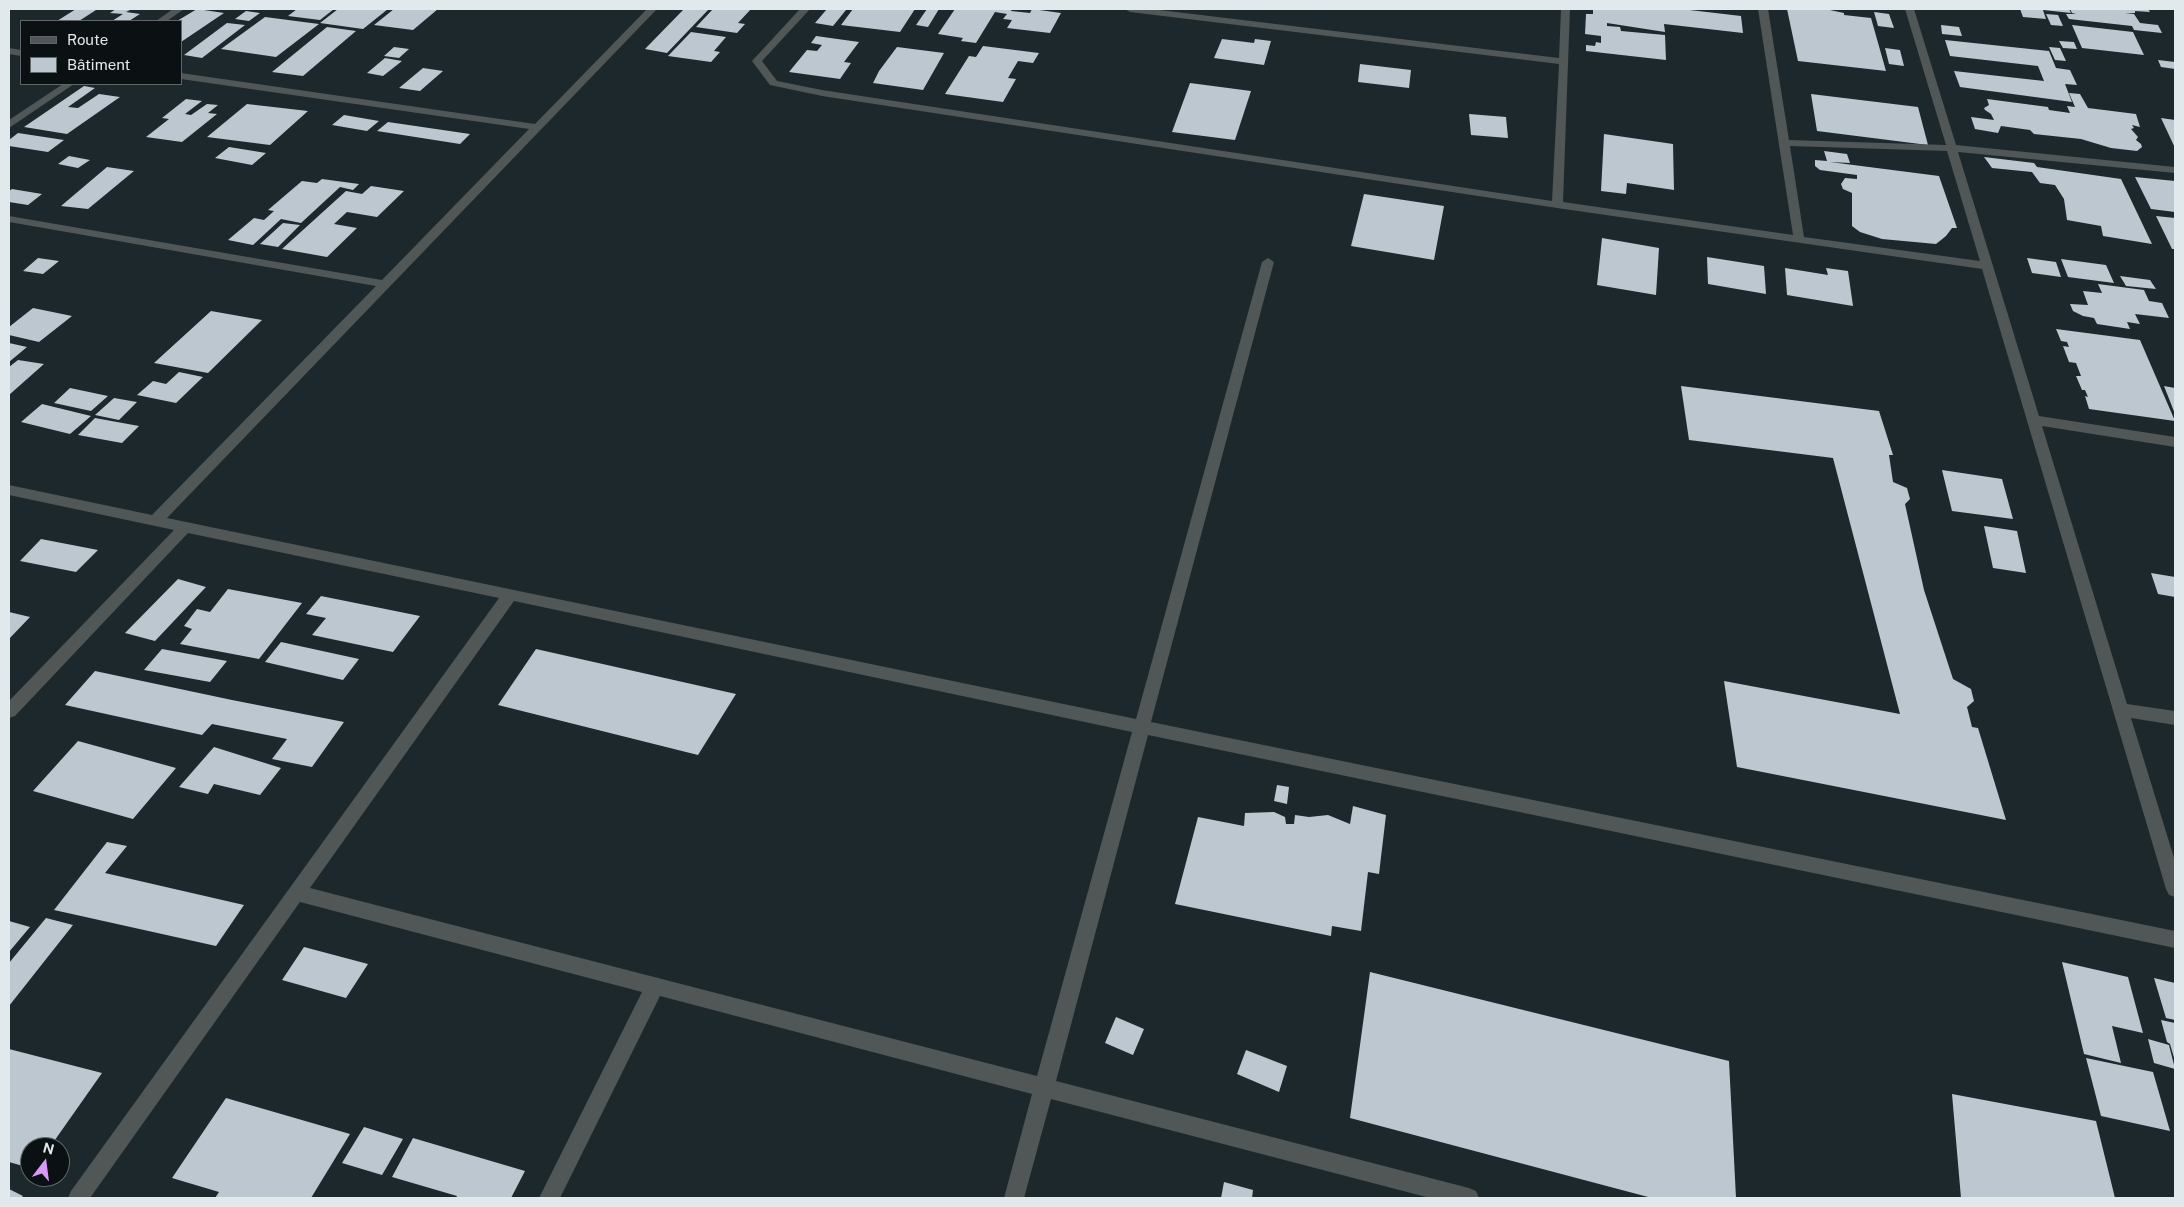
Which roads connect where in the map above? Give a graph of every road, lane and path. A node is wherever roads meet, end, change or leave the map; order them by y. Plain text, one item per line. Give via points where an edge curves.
1 (179, 9) edge
2 (652, 9) edge
3 (805, 9) edge
4 (1130, 9) edge
5 (1566, 9) edge
6 (1764, 9) edge
7 (1910, 9) edge
8 (162, 20) edge
9 (1564, 62) junction
10 (182, 76) edge
11 (68, 85) edge
12 (9, 125) edge
13 (537, 127) junction
14 (1785, 143) junction
15 (1953, 148) junction
16 (2175, 170) edge
17 (1557, 205) junction
18 (9, 219) edge
19 (1799, 239) junction
20 (1268, 262) dead end
21 (1987, 266) junction
22 (385, 284) junction
23 (2033, 420) junction
24 (2175, 442) edge
25 (9, 490) edge
26 (155, 521) junction
27 (185, 527) junction
28 (510, 595) junction
29 (2120, 709) junction
30 (9, 711) edge
31 (2175, 718) edge
32 (1142, 727) junction
33 (2175, 889) edge
34 (297, 893) junction
35 (2175, 940) edge
36 (655, 986) junction
37 (1044, 1088) junction
38 (78, 1198) edge
39 (549, 1198) edge
40 (1014, 1198) edge
41 (1469, 1198) edge

1 - 8 street
2 - 13 street
3 - 17 street via 757,62 774,83
4 - 9 street
5 - 9 street
6 - 14 street
7 - 15 street
9 - 17 street
10 - 13 street
11 - 12 street
13 - 22 street
14 - 15 street
14 - 19 street
15 - 16 street
15 - 21 street
17 - 19 street
18 - 22 street
19 - 21 street
20 - 32 street
21 - 23 street
22 - 26 street
23 - 24 street
23 - 29 street
25 - 26 street
26 - 27 street
27 - 28 street
27 - 30 street
28 - 32 street
28 - 34 street
29 - 31 street
29 - 33 street
32 - 35 street
32 - 37 street
34 - 36 street
34 - 38 street
36 - 37 street
36 - 39 street
37 - 40 street
37 - 41 street

